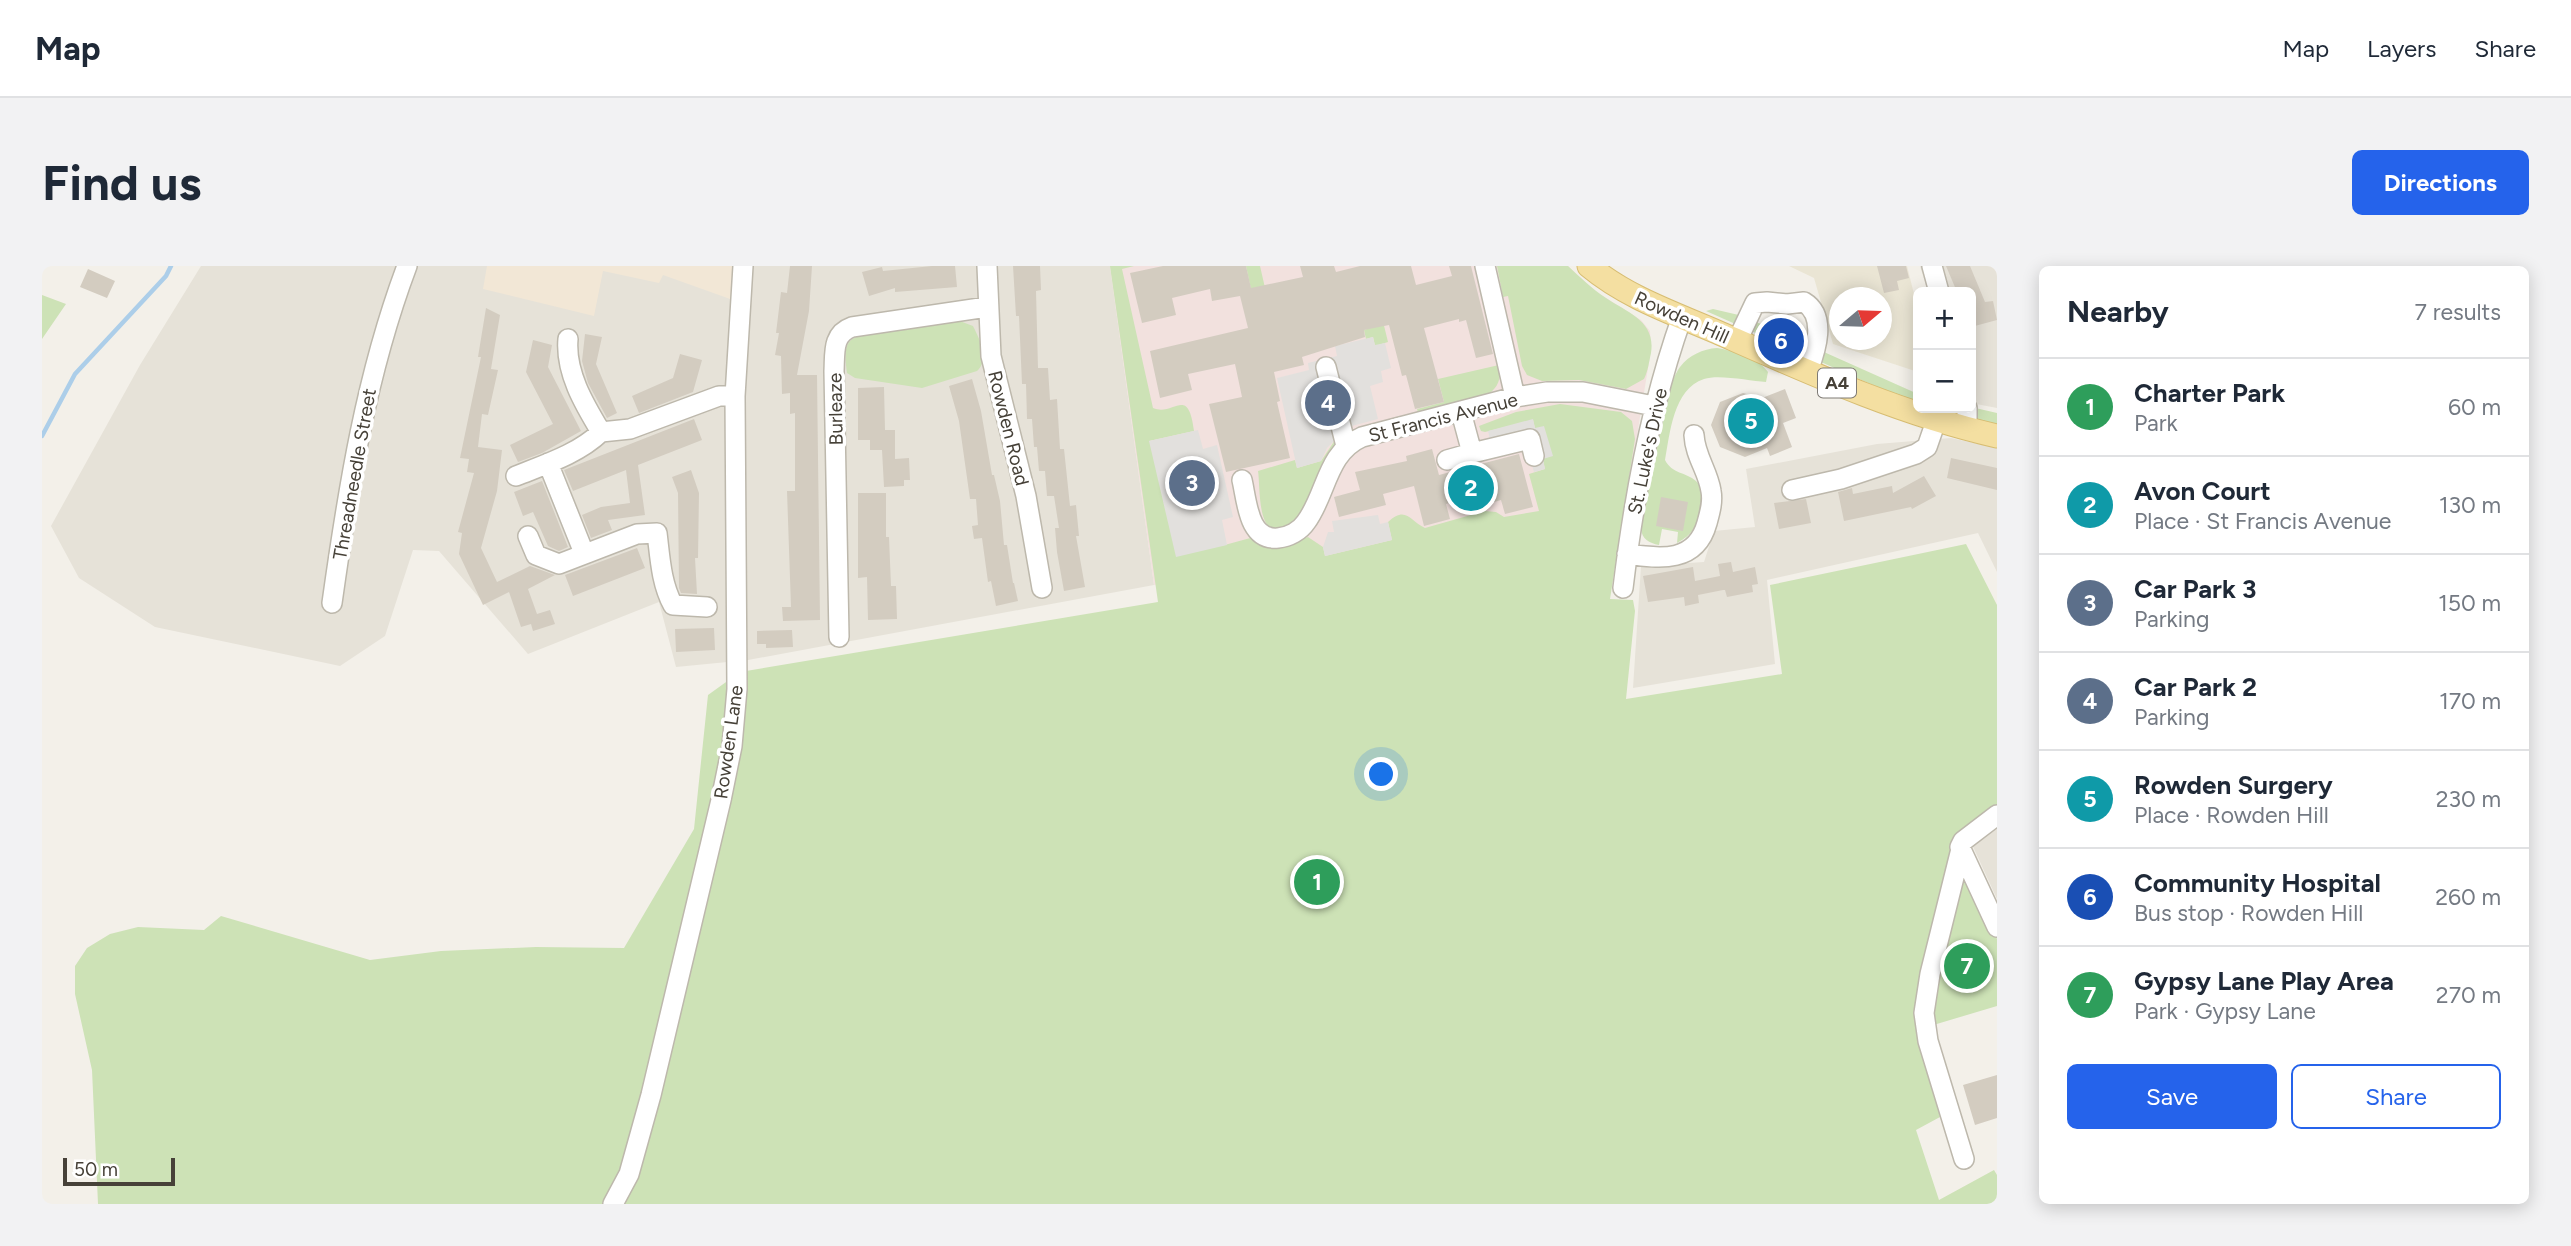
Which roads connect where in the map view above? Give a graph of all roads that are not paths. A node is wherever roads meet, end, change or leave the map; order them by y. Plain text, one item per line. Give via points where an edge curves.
1 (407, 266) edge
2 (743, 266) edge
3 (987, 266) edge
4 (1485, 266) edge
5 (1589, 266) edge
6 (1931, 266) edge
7 (1937, 287) edge
8 (987, 307) junction
9 (1682, 317) junction
10 (568, 339) dead end
11 (1737, 341) junction
12 (1326, 367) dead end
13 (1808, 371) junction
14 (735, 396) junction
15 (1515, 397) junction
16 (1654, 406) junction
17 (1461, 412) junction
18 (1967, 419) edge
19 (1936, 421) junction
20 (601, 432) junction
21 (1694, 435) dead end
22 (1997, 436) edge
23 (1346, 446) junction
24 (1472, 453) junction
25 (1534, 456) dead end
26 (1447, 460) dead end
27 (548, 463) junction
28 (516, 476) dead end
29 (1242, 480) dead end
30 (1792, 490) dead end
31 (528, 536) dead end
32 (584, 553) junction
33 (1627, 554) junction
34 (1042, 588) dead end
35 (1623, 588) dead end
36 (332, 603) dead end
37 (707, 607) dead end
38 (839, 637) dead end
39 (1997, 815) edge
40 (1961, 849) junction
41 (1997, 927) edge
42 (1964, 1159) dead end
43 (613, 1204) edge

1 - 36 street, Threadneedle Street via 365,404
2 - 14 street, Rowden Lane
3 - 8 street, Rowden Road
4 - 15 street
5 - 9 main road, Rowden Hill / A4 via 1628,292
6 - 7 street
8 - 34 street, Rowden Road via 991,356 1027,496
8 - 38 street, Burleaze via 852,327 837,337
9 - 11 main road, Rowden Hill / A4
9 - 16 street, St. Luke's Drive
10 - 20 street via 566,355 575,383
11 - 13 main road, Rowden Hill / A4
11 - 13 street via 1755,303 1804,302 1814,311 1817,326
12 - 23 street
13 - 19 main road, Rowden Hill / A4
14 - 20 street via 719,396 630,429
14 - 43 street, Rowden Lane via 737,689 732,746 651,1095 629,1174
15 - 16 street, St Francis Avenue via 1583,392
15 - 17 street, St Francis Avenue
16 - 33 street, St. Luke's Drive
17 - 23 street, St Francis Avenue via 1375,433
17 - 24 street
18 - 19 main road, Rowden Hill / A4
18 - 22 main road, Rowden Hill / A4
19 - 30 street via 1927,447 1916,454
20 - 27 street
21 - 33 street via 1711,491 1712,507 1701,540 1694,548 1669,557
23 - 29 street, St Francis Avenue via 1308,520 1286,536 1266,537 1256,530
24 - 25 street via 1530,439
24 - 26 street
27 - 28 street
27 - 32 street
31 - 32 street via 536,555 559,564
32 - 37 street via 637,534 657,533 662,573 673,605
33 - 35 street, St. Luke's Drive
39 - 40 street via 1964,841
40 - 41 street
40 - 42 street via 1924,1013 1928,1041

